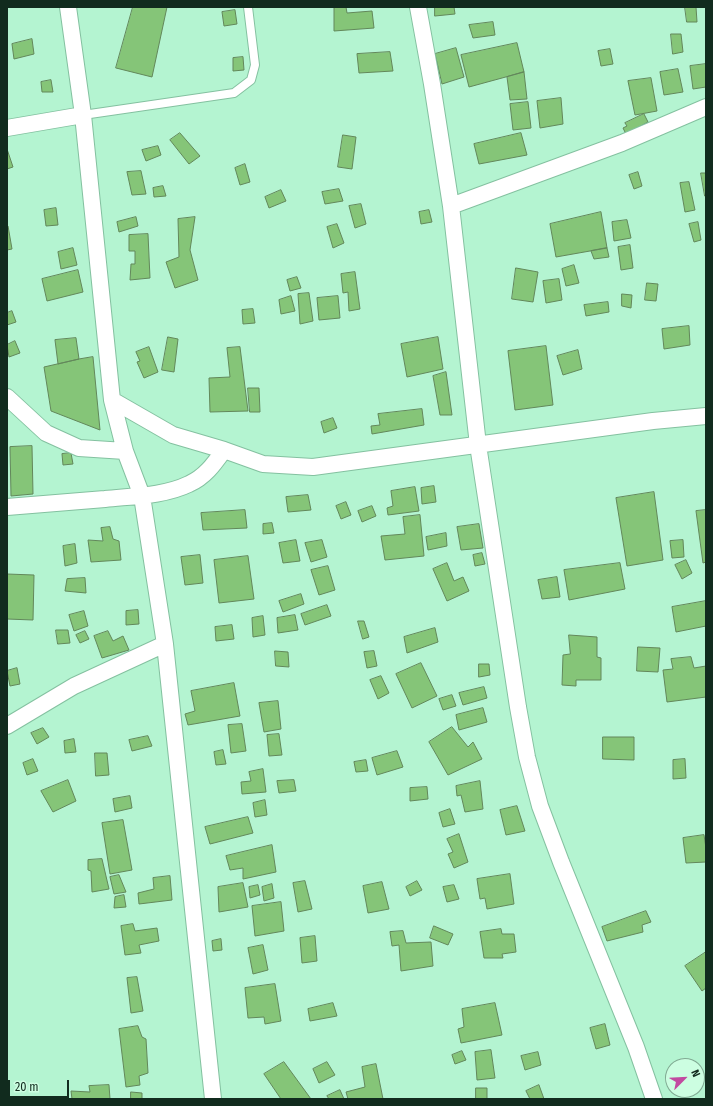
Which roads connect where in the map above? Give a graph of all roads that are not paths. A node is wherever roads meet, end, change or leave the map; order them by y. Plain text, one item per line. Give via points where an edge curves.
1 (68, 7) edge
2 (248, 7) edge
3 (418, 7) edge
4 (706, 107) edge
5 (83, 115) junction
6 (7, 128) edge
7 (451, 206) junction
8 (7, 397) edge
9 (112, 400) junction
10 (706, 416) edge
11 (478, 445) junction
12 (224, 450) junction
13 (125, 451) junction
14 (142, 496) junction
15 (7, 507) edge
16 (165, 644) junction
17 (7, 726) edge
18 (213, 1099) edge
19 (654, 1099) edge

1 - 5 street
2 - 5 lane via 255,65 252,80 234,93
3 - 7 street
4 - 7 street via 622,143
5 - 6 street
5 - 9 street
7 - 11 street
8 - 13 street via 46,433 79,448
9 - 12 street via 173,435
9 - 13 street
10 - 11 street via 653,420
11 - 12 street via 313,467 263,464
11 - 19 street via 518,707 540,806 636,1047
12 - 14 street via 212,468 190,484
13 - 14 street
14 - 15 street
14 - 16 street
16 - 17 street via 74,686
16 - 18 street

